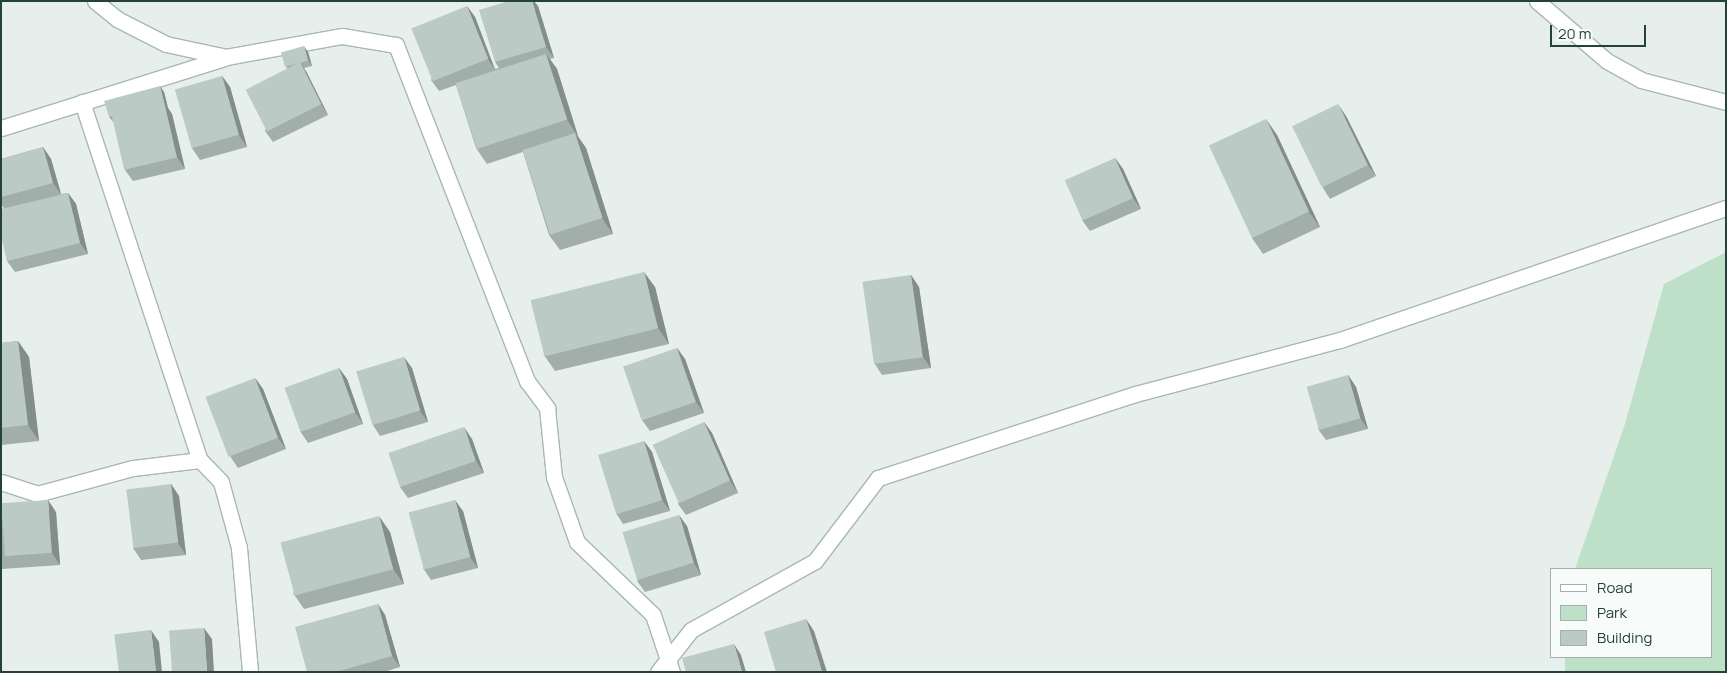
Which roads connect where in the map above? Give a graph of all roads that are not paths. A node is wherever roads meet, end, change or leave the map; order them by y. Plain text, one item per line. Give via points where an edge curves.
1 (95, 1) edge
2 (1537, 1) edge
3 (226, 58) junction
4 (82, 102) junction
5 (1726, 102) edge
6 (1, 128) edge
7 (1726, 208) edge
8 (200, 460) junction
9 (1, 482) edge
10 (671, 665) edge
11 (250, 672) edge
12 (658, 672) edge

1 - 3 street via 117,19 166,44
2 - 5 street via 1600,56 1641,80
3 - 4 street
3 - 10 street via 342,36 396,45 527,381 547,408 554,477 576,542 653,615
4 - 6 street
4 - 8 street
7 - 10 street via 1340,340 1136,394 878,478 815,561 691,630
8 - 9 street via 133,468 37,494
8 - 11 street via 221,482 239,548
10 - 12 street

